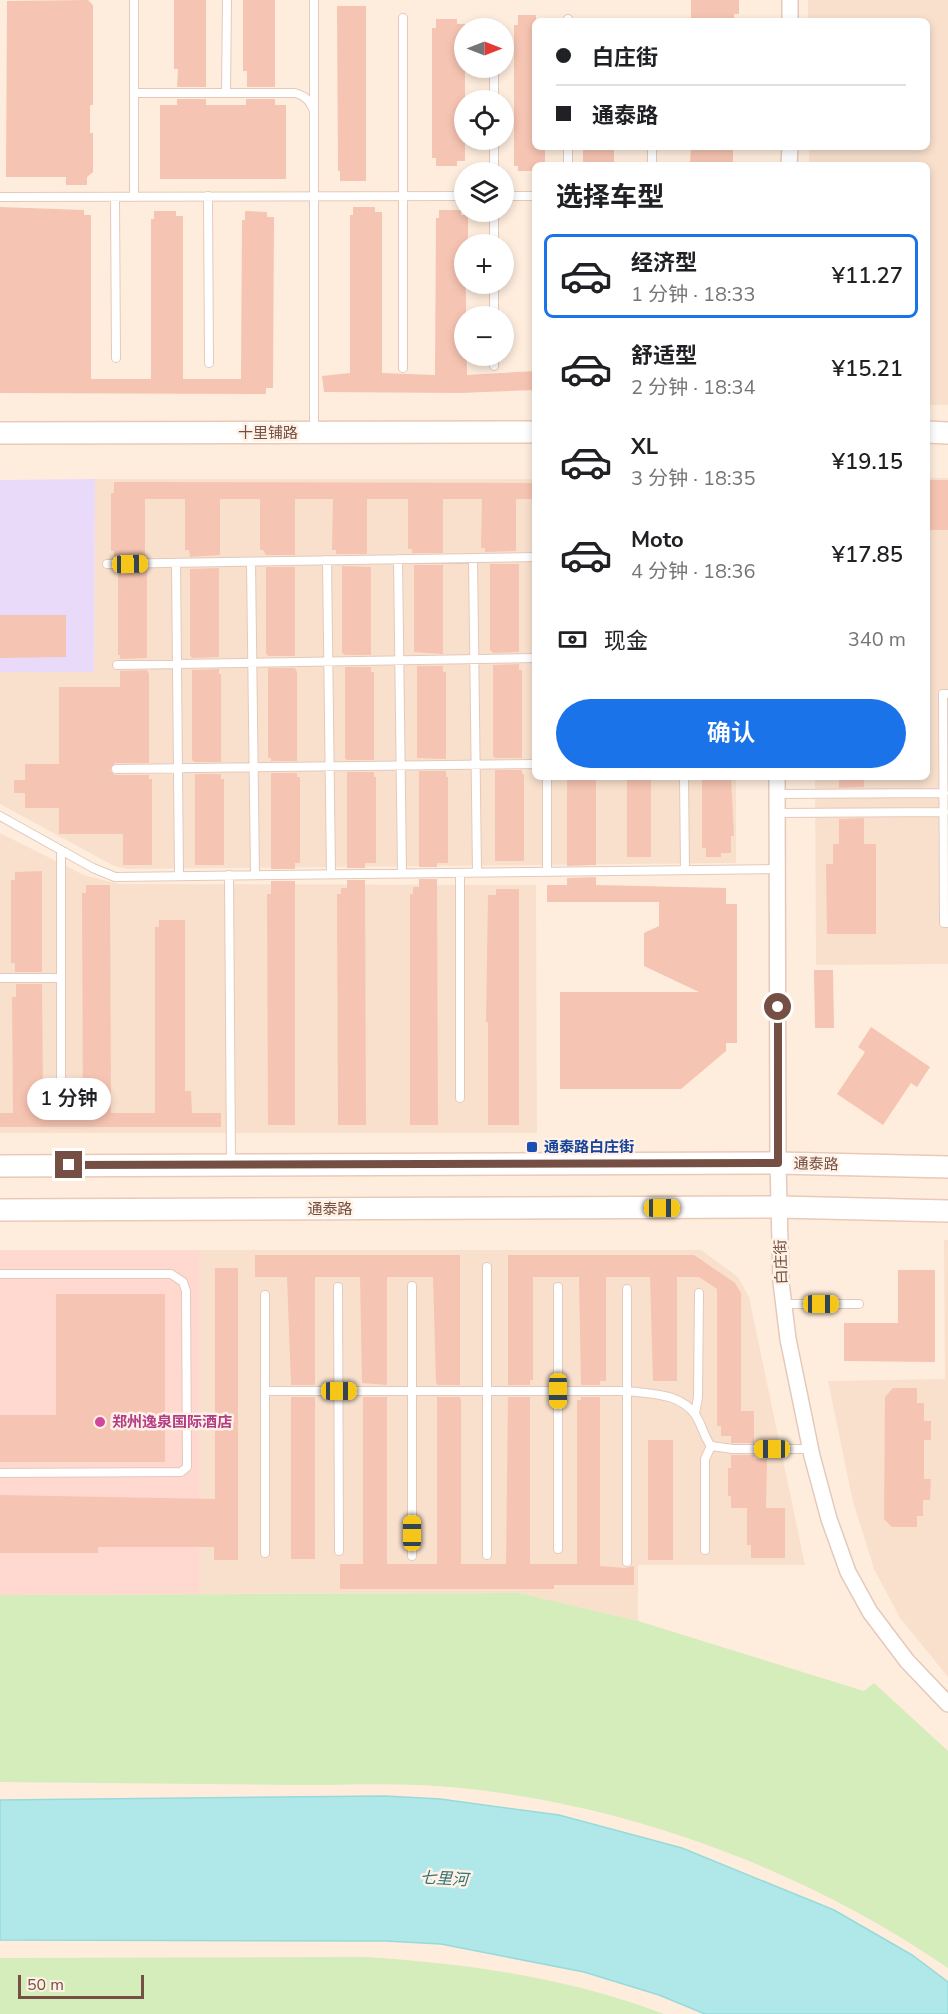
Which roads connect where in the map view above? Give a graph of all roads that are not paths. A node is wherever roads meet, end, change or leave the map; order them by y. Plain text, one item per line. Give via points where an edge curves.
1 (134, 0) edge
2 (227, 0) edge
3 (314, 0) edge
4 (790, 0) edge
5 (403, 18) dead end
6 (790, 18) edge
7 (134, 93) junction
8 (226, 93) junction
9 (314, 111) junction
10 (115, 196) junction
11 (134, 196) junction
12 (208, 196) junction
13 (315, 196) junction
14 (403, 196) junction
15 (454, 196) edge
16 (514, 196) edge
17 (532, 196) edge
18 (0, 197) edge
19 (116, 358) dead end
20 (208, 363) dead end
21 (403, 368) dead end
22 (532, 432) edge
23 (930, 432) edge
24 (0, 433) edge
25 (314, 433) junction
26 (948, 433) edge
27 (532, 557) edge
28 (473, 558) junction
29 (398, 559) junction
30 (327, 560) junction
31 (251, 562) junction
32 (176, 563) junction
33 (107, 564) dead end
34 (532, 658) edge
35 (475, 659) junction
36 (400, 661) junction
37 (328, 662) junction
38 (252, 663) junction
39 (177, 664) junction
40 (117, 665) dead end
41 (948, 694) edge
42 (476, 764) junction
43 (532, 764) edge
44 (401, 765) junction
45 (330, 766) junction
46 (254, 767) junction
47 (178, 768) junction
48 (116, 769) dead end
49 (547, 780) edge
50 (684, 780) edge
51 (777, 780) edge
52 (944, 793) junction
53 (777, 794) junction
54 (944, 812) junction
55 (777, 813) junction
56 (0, 816) edge
57 (61, 850) junction
58 (778, 869) junction
59 (685, 870) junction
60 (477, 872) junction
61 (547, 872) junction
62 (402, 873) junction
63 (460, 873) junction
64 (331, 874) junction
65 (230, 875) junction
66 (255, 875) junction
67 (179, 876) junction
68 (948, 923) edge
69 (0, 978) edge
70 (61, 978) junction
71 (61, 1087) dead end
72 (460, 1098) dead end
73 (778, 1163) junction
74 (231, 1164) junction
75 (0, 1166) edge
76 (948, 1167) edge
77 (780, 1207) junction
78 (0, 1210) edge
79 (948, 1211) edge
80 (487, 1267) dead end
81 (0, 1274) edge
82 (412, 1286) dead end
83 (339, 1287) dead end
84 (558, 1287) dead end
85 (627, 1289) dead end
86 (699, 1293) dead end
87 (265, 1295) dead end
88 (784, 1304) junction
89 (859, 1304) dead end
90 (265, 1391) junction
91 (339, 1391) junction
92 (412, 1391) junction
93 (487, 1391) junction
94 (558, 1391) junction
95 (627, 1391) junction
96 (695, 1414) junction
97 (711, 1446) junction
98 (811, 1449) junction
99 (0, 1473) edge
100 (558, 1549) dead end
101 (705, 1550) dead end
102 (339, 1551) dead end
103 (265, 1553) dead end
104 (487, 1555) dead end
105 (412, 1556) dead end
106 (627, 1562) dead end
107 (948, 1704) edge

1 - 7 lane
2 - 8 lane
3 - 9 lane
4 - 6 street
5 - 14 lane
7 - 8 lane
7 - 11 lane
8 - 9 lane via 295,93 307,98
9 - 13 lane
10 - 11 lane
10 - 18 lane
10 - 19 lane
11 - 12 lane
12 - 13 lane
12 - 20 lane
13 - 14 lane
13 - 25 lane
14 - 15 lane
14 - 21 lane
16 - 17 lane
22 - 25 street, 十里铺路
23 - 26 street
24 - 25 street, 十里铺路
27 - 28 lane
28 - 29 lane
28 - 35 lane
29 - 30 lane
29 - 36 lane
30 - 31 lane
30 - 37 lane
31 - 32 lane
31 - 38 lane
32 - 33 lane
32 - 39 lane
34 - 35 lane
35 - 36 lane
35 - 42 lane
36 - 37 lane
36 - 44 lane
37 - 38 lane
37 - 45 lane
38 - 39 lane
38 - 46 lane
39 - 40 lane
39 - 47 lane
41 - 52 lane via 943,694
42 - 43 lane
42 - 44 lane
42 - 60 lane
44 - 45 lane
44 - 62 lane
45 - 46 lane
45 - 64 lane
46 - 47 lane
46 - 66 lane
47 - 48 lane
47 - 67 lane
49 - 61 lane
50 - 59 lane
51 - 53 street, 白庄街
52 - 53 lane
52 - 54 lane
53 - 55 street, 白庄街
54 - 55 lane
54 - 68 lane via 944,923
55 - 58 street, 白庄街
56 - 57 lane
57 - 67 lane via 115,877
57 - 70 lane
58 - 59 lane
58 - 73 street, 白庄街
59 - 61 lane
60 - 61 lane
60 - 63 lane
62 - 63 lane
62 - 64 lane
63 - 72 lane
64 - 66 lane
65 - 66 lane
65 - 67 lane
65 - 74 lane
69 - 70 lane
70 - 71 lane
73 - 74 street, 通泰路
73 - 76 street, 通泰路
73 - 77 street, 白庄街
74 - 75 street, 通泰路
77 - 78 street, 通泰路
77 - 79 street, 通泰路
77 - 88 street, 白庄街
80 - 93 lane
81 - 99 lane via 171,1274 183,1282 187,1467 181,1472
82 - 92 lane
83 - 91 lane
84 - 94 lane
85 - 95 lane
86 - 96 lane
87 - 90 lane
88 - 89 lane
88 - 98 street, 白庄街
90 - 91 lane
90 - 103 lane
91 - 92 lane
91 - 102 lane
92 - 93 lane
92 - 105 lane
93 - 94 lane
93 - 104 lane
94 - 95 lane
94 - 100 lane
95 - 96 lane via 662,1395 682,1402
95 - 106 lane
96 - 97 lane
97 - 98 lane
97 - 101 lane via 705,1459
98 - 107 street, 白庄街 via 829,1519 853,1582 906,1661

